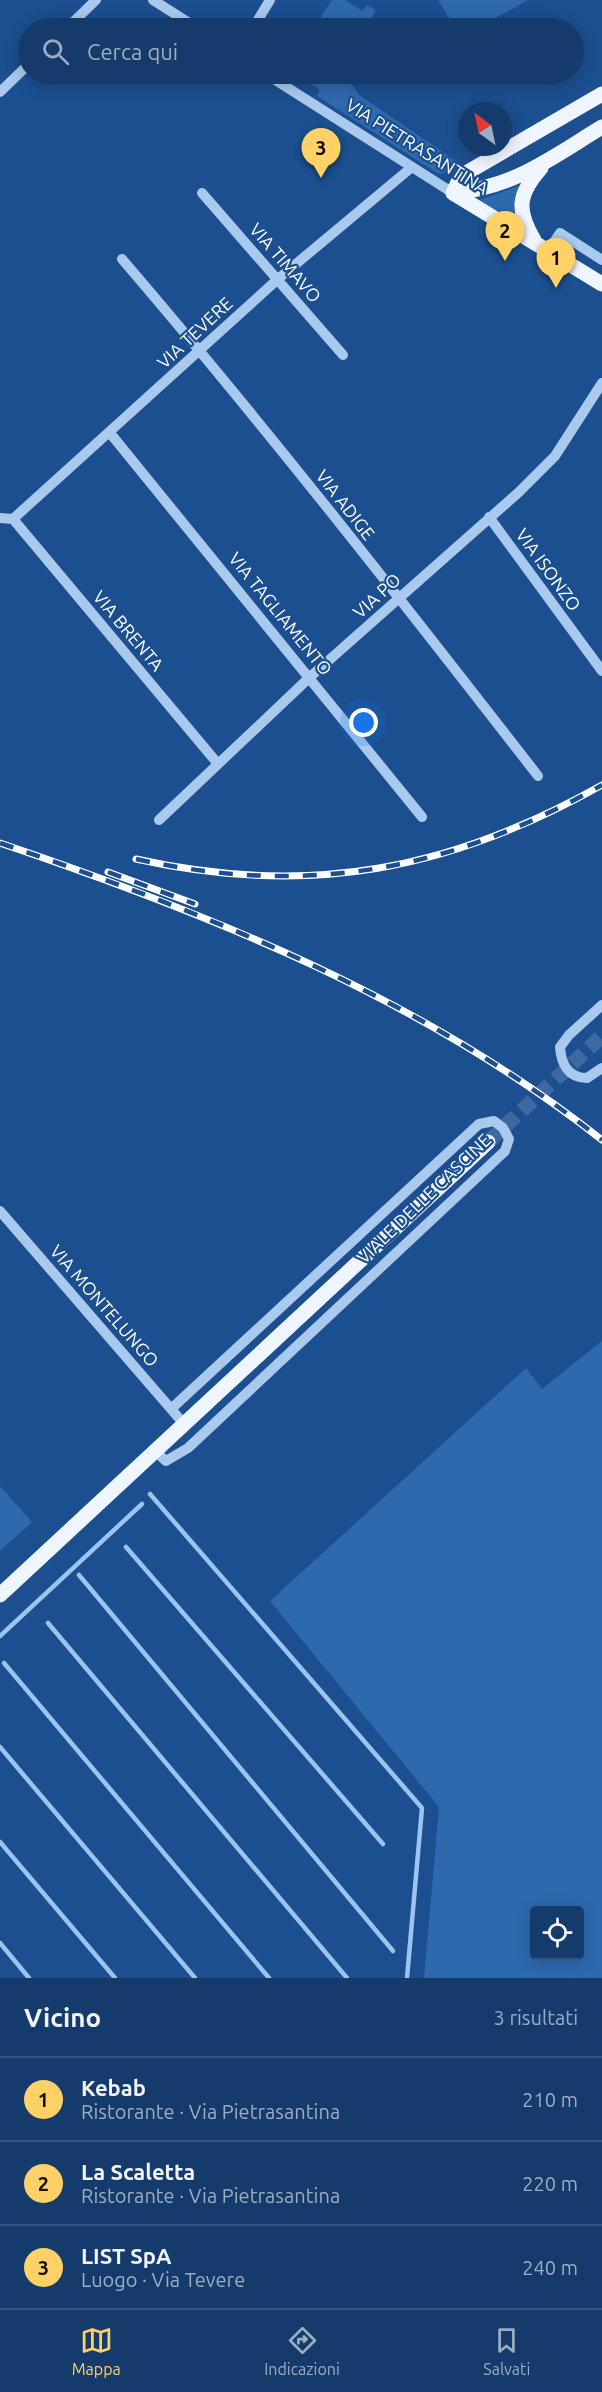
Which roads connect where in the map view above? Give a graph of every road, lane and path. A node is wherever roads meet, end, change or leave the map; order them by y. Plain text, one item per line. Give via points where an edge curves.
1 (96, 0) edge
2 (153, 0) edge
3 (270, 0) edge
4 (77, 18) edge
5 (181, 18) edge
6 (259, 18) edge
7 (18, 75) edge
8 (282, 84) edge
9 (0, 92) edge
10 (602, 94) edge
11 (602, 127) edge
12 (548, 160) junction
13 (412, 167) junction
14 (453, 193) junction
15 (202, 194) dead end
16 (542, 247) junction
17 (122, 259) dead end
18 (602, 260) edge
19 (278, 279) junction
20 (602, 284) edge
21 (200, 350) junction
22 (343, 355) dead end
23 (602, 382) edge
24 (110, 433) junction
25 (489, 517) junction
26 (0, 518) edge
27 (13, 519) junction
28 (399, 598) junction
29 (602, 671) edge
30 (309, 676) junction
31 (218, 764) junction
32 (538, 776) dead end
33 (422, 817) dead end
34 (159, 820) dead end
35 (602, 1005) edge
36 (602, 1068) edge
37 (488, 1142) tunnel mouth
38 (0, 1210) edge
39 (171, 1409) junction
40 (184, 1424) junction
41 (155, 1450) junction
42 (0, 1595) edge

1 - 4 street
2 - 5 street
3 - 6 street
7 - 9 street
8 - 13 street, VIA PIETRASANTINA
10 - 14 main road via 460,176
11 - 12 main road
12 - 14 main road via 495,187
12 - 16 main road via 528,185 521,214
13 - 14 street, VIA PIETRASANTINA
13 - 19 street, VIA TEVERE
14 - 16 main road, VIA PIETRASANTINA
15 - 19 street, VIA TIMAVO
16 - 18 street via 560,233
16 - 20 main road, VIA PIETRASANTINA
17 - 21 street, VIA ADIGE
19 - 21 street, VIA TEVERE
19 - 22 street, VIA TIMAVO
21 - 24 street, VIA TEVERE
21 - 28 street, VIA ADIGE
23 - 25 street, VIA PO via 555,456
24 - 27 street, VIA TEVERE
24 - 30 street, VIA TAGLIAMENTO
25 - 28 street, VIA PO
25 - 29 street, VIA ISONZO
26 - 27 street
27 - 31 street, VIA BRENTA
28 - 30 street, VIA PO
28 - 32 street, VIA ADIGE
30 - 31 street, VIA PO
30 - 33 street, VIA TAGLIAMENTO
31 - 34 street, VIA PO
35 - 36 street via 560,1047 563,1064 575,1076 587,1078
37 - 40 main road, VIALE DELLE CASCINE
38 - 39 street, VIA MONTELUNGO
39 - 40 street, VIA MONTELUNGO
39 - 41 street, VIALE DELLE CASCINE via 479,1124 494,1121 503,1128 509,1139 505,1150 318,1329 188,1448 166,1461
40 - 41 main road, VIALE DELLE CASCINE
41 - 42 main road, VIALE DELLE CASCINE

